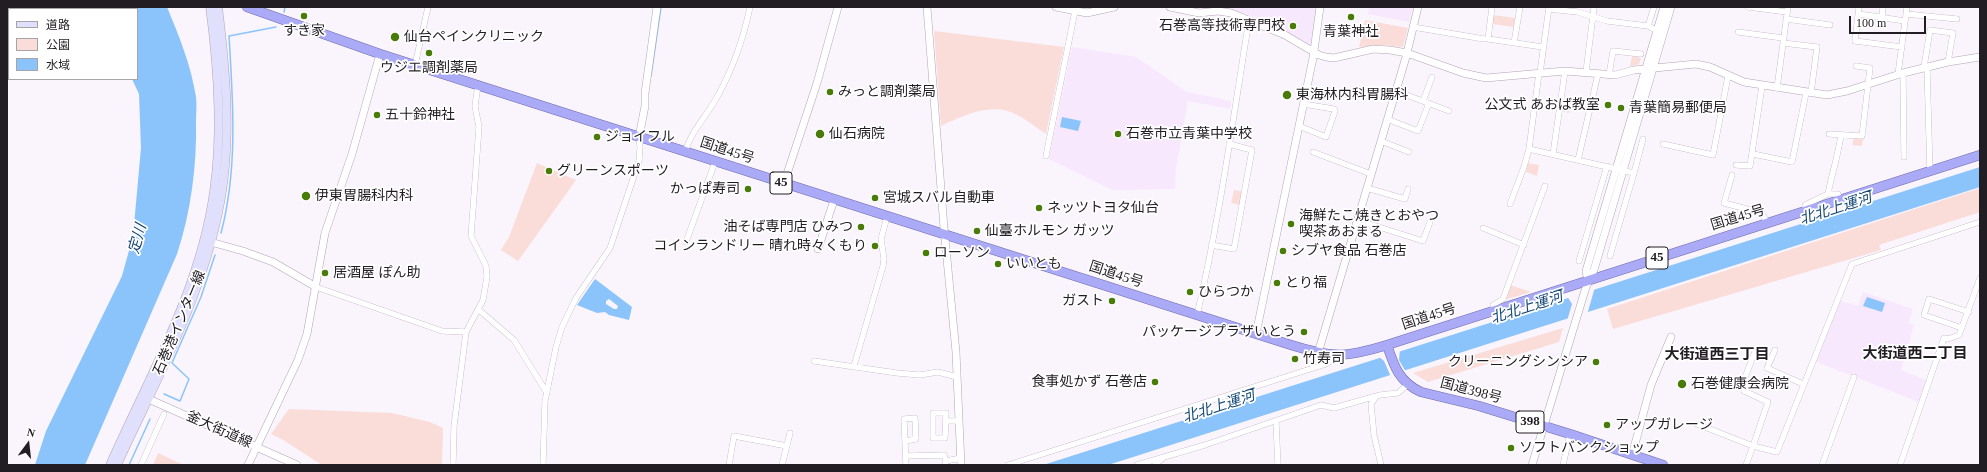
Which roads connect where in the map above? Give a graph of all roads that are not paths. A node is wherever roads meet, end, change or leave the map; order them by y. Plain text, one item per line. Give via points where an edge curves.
1 (210, 7) edge
2 (218, 7) edge
3 (247, 7) edge
4 (428, 7) edge
5 (657, 7) edge
6 (750, 7) edge
7 (838, 7) edge
8 (927, 7) edge
9 (1056, 7) edge
10 (1114, 7) edge
11 (1170, 7) edge
12 (1320, 7) edge
13 (1418, 7) edge
14 (1492, 7) edge
15 (1520, 7) edge
16 (1594, 7) edge
17 (1654, 7) edge
18 (1664, 7) edge
19 (1671, 7) edge
20 (1748, 7) edge
21 (1859, 7) edge
22 (1883, 7) edge
23 (1908, 7) edge
24 (1548, 8) edge
25 (1079, 10) edge
26 (1200, 10) edge
27 (1787, 10) edge
28 (1858, 14) junction
29 (1906, 14) junction
30 (1593, 17) junction
31 (1882, 17) junction
32 (1786, 19) junction
33 (1957, 19) dead end
34 (1249, 20) junction
35 (1906, 21) junction
36 (1830, 25) dead end
37 (1648, 26) junction
38 (1413, 27) junction
39 (1656, 30) junction
40 (1738, 32) dead end
41 (1484, 39) dead end
42 (1783, 40) junction
43 (1514, 43) junction
44 (1543, 47) junction
45 (1902, 47) junction
46 (1314, 52) junction
47 (1407, 53) junction
48 (380, 54) junction
49 (1641, 54) dead end
50 (1980, 57) edge
51 (1948, 62) junction
52 (415, 65) junction
53 (1856, 66) dead end
54 (1926, 67) junction
55 (1645, 69) junction
56 (1653, 69) junction
57 (1565, 71) junction
58 (1586, 72) junction
59 (1539, 73) junction
60 (1900, 73) junction
61 (1598, 74) junction
62 (1609, 75) junction
63 (1728, 76) junction
64 (1432, 77) dead end
65 (478, 85) junction
66 (1868, 85) junction
67 (1762, 86) junction
68 (1777, 88) junction
69 (1396, 91) junction
70 (1809, 93) junction
71 (1426, 102) junction
72 (1303, 104) junction
73 (1449, 111) dead end
74 (1387, 119) junction
75 (1299, 126) junction
76 (1829, 134) dead end
77 (1842, 135) junction
78 (639, 137) junction
79 (1643, 139) dead end
80 (1381, 141) junction
81 (1229, 144) junction
82 (1663, 144) dead end
83 (1529, 149) junction
84 (685, 152) junction
85 (1313, 152) dead end
86 (1409, 152) dead end
87 (1553, 154) junction
88 (1753, 154) junction
89 (1980, 155) edge
90 (1046, 156) dead end
91 (1904, 157) dead end
92 (1578, 160) junction
93 (715, 162) junction
94 (1736, 165) dead end
95 (1607, 166) junction
96 (1616, 168) junction
97 (1624, 170) junction
98 (1930, 172) junction
99 (1634, 173) junction
100 (1371, 174) junction
101 (1732, 175) dead end
102 (784, 184) junction
103 (1545, 186) dead end
104 (1367, 188) junction
105 (1408, 189) dead end
106 (1828, 194) junction
107 (834, 200) junction
108 (1840, 200) junction
109 (1510, 204) dead end
110 (1805, 212) junction
111 (887, 217) junction
112 (1356, 220) junction
113 (1430, 222) dead end
114 (1980, 222) edge
115 (1768, 224) junction
116 (1482, 228) dead end
117 (945, 236) junction
118 (207, 241) junction
119 (686, 242) dead end
120 (1211, 245) junction
121 (1524, 245) junction
122 (818, 249) dead end
123 (1610, 256) dead end
124 (1579, 260) dead end
125 (1980, 278) edge
126 (1587, 284) junction
127 (316, 287) junction
128 (479, 310) junction
129 (1494, 311) junction
130 (1968, 312) junction
131 (1197, 315) junction
132 (1962, 328) junction
133 (466, 332) junction
134 (1256, 334) junction
135 (1671, 337) dead end
136 (1388, 348) junction
137 (1756, 349) dead end
138 (1775, 350) dead end
139 (1318, 353) junction
140 (1333, 356) junction
141 (814, 361) dead end
142 (854, 366) junction
143 (957, 377) junction
144 (1854, 377) dead end
145 (1408, 384) junction
146 (1803, 384) junction
147 (547, 392) junction
148 (144, 397) junction
149 (1376, 397) junction
150 (164, 414) dead end
151 (959, 421) junction
152 (946, 422) junction
153 (1276, 422) junction
154 (1697, 424) dead end
155 (1544, 426) junction
156 (790, 433) dead end
157 (1570, 434) junction
158 (906, 441) dead end
159 (787, 446) junction
160 (1753, 446) junction
161 (258, 448) junction
162 (1632, 455) junction
163 (907, 456) junction
164 (1166, 456) junction
165 (961, 461) edge
166 (946, 463) edge
167 (110, 465) edge
168 (117, 465) edge
169 (140, 465) edge
170 (248, 465) edge
171 (297, 465) edge
172 (453, 465) edge
173 (543, 465) edge
174 (729, 465) edge
175 (782, 465) edge
176 (906, 465) edge
177 (1008, 465) edge
178 (1137, 465) edge
179 (1155, 465) edge
180 (1278, 465) edge
181 (1381, 465) edge
182 (1532, 465) edge
183 (1563, 465) edge
184 (1663, 465) edge
185 (1746, 465) edge
186 (1822, 465) edge
187 (1900, 465) edge

1 - 118 main road, 石巻港インター線 via 219,130
2 - 118 main road, 石巻港インター線 via 225,71 225,168 220,203
3 - 48 highway, 国道45号 / 45
4 - 52 street
5 - 78 street
6 - 84 street via 739,51 714,103 688,143
7 - 102 street via 817,83
8 - 117 street
9 - 25 street
10 - 25 street via 1096,12
11 - 26 street
12 - 46 street
13 - 38 street
14 - 43 street via 1488,39
15 - 43 street
16 - 30 street
17 - 37 street
18 - 39 street
19 - 56 street
20 - 27 street
21 - 28 street
22 - 31 street
23 - 29 street
24 - 30 street
24 - 44 street
25 - 90 street
26 - 34 street via 1231,13
27 - 32 street
28 - 31 street
28 - 45 street via 1855,41
29 - 33 street
29 - 35 street
30 - 37 street
30 - 58 street
31 - 35 street
32 - 36 street
32 - 42 street
34 - 46 street via 1285,35
34 - 81 street
35 - 45 street
37 - 39 street
38 - 41 street
38 - 47 street
39 - 55 street
40 - 42 street
42 - 68 street
42 - 70 street via 1817,47
43 - 44 street
44 - 59 street
45 - 60 street
46 - 47 street via 1334,58 1373,49
46 - 72 street
47 - 59 street via 1476,77
47 - 69 street
48 - 52 highway, 国道45号 / 45
48 - 127 street via 352,154 325,233
49 - 62 street via 1613,51
50 - 51 street
51 - 54 street
51 - 54 street via 1953,33 1930,30
52 - 65 highway, 国道45号 / 45
53 - 66 street via 1870,68
54 - 60 street
54 - 98 street
55 - 56 street
55 - 62 street
55 - 96 street
56 - 63 street via 1696,64 1710,67
56 - 97 street
57 - 58 street
57 - 59 street
57 - 87 street
58 - 61 street
59 - 83 street
60 - 66 street
60 - 91 street
61 - 62 street
61 - 92 street
63 - 67 street
63 - 82 street via 1713,155
64 - 71 street
65 - 78 highway, 国道45号 / 45
65 - 128 street via 475,106 479,128 471,236 486,266 487,277
66 - 70 street via 1834,94
66 - 77 street via 1862,136
67 - 68 street
67 - 88 street
68 - 70 street
69 - 71 street
69 - 74 street
70 - 88 street via 1792,162
71 - 73 street
71 - 74 street via 1418,131
72 - 75 street
72 - 75 street via 1335,111 1326,137
74 - 80 street
75 - 134 street
76 - 77 street
77 - 106 street
78 - 84 highway, 国道45号 / 45
78 - 147 street via 639,161 610,248 568,310 556,347
79 - 99 street
80 - 86 street
80 - 100 street
81 - 120 street
81 - 120 street via 1251,149 1251,158 1234,249
83 - 87 street
83 - 109 street
84 - 93 highway, 国道45号 / 45
85 - 100 street
87 - 92 street
88 - 94 street via 1750,166
89 - 98 highway, 国道45号 / 45
92 - 95 street
93 - 102 highway, 国道45号 / 45
93 - 119 street
95 - 96 street
95 - 124 street
96 - 97 street
96 - 126 street via 1586,271
97 - 99 street
97 - 126 street via 1594,270
98 - 108 highway, 国道45号 / 45
99 - 123 street
100 - 104 street
101 - 115 street via 1724,203 1762,213
102 - 107 highway, 国道45号 / 45
103 - 121 street
104 - 105 street via 1405,199
104 - 112 street
106 - 108 street via 1838,194
106 - 110 street via 1805,205
107 - 111 highway, 国道45号 / 45
107 - 122 street
108 - 110 highway, 国道45号 / 45
110 - 115 highway, 国道45号 / 45
111 - 117 highway, 国道45号 / 45
111 - 142 street via 881,239 884,259
112 - 113 street via 1423,241
112 - 139 street
114 - 146 street via 1852,264
115 - 126 highway, 国道45号 / 45
116 - 121 street
117 - 131 highway, 国道45号 / 45
117 - 143 street
118 - 127 street via 273,262
118 - 148 main road, 石巻港インター線
120 - 131 street
121 - 129 street via 1503,299 1493,305
125 - 130 street
126 - 129 highway, 国道45号 / 45
126 - 155 street
127 - 133 street via 442,330
127 - 161 street via 307,334 298,360
128 - 133 street
128 - 147 street via 514,340
129 - 136 highway, 国道45号 / 45
130 - 132 street
130 - 132 street via 1929,299 1924,315
131 - 134 highway, 国道45号 / 45
132 - 187 street via 1959,335 1944,338
133 - 172 street via 454,426
134 - 139 highway, 国道45号 / 45
135 - 162 street via 1652,385
136 - 140 highway, 国道45号 / 45
136 - 145 highway, 国道398号 / 398 via 1399,377
137 - 160 street via 1744,380 1747,383 1744,391 1768,402
138 - 146 street via 1768,368
139 - 140 highway, 国道45号 / 45
140 - 177 street via 1326,364
141 - 142 street
142 - 143 street via 920,375 938,372
143 - 151 street
144 - 186 street
145 - 149 street via 1398,393
145 - 155 highway, 国道398号 / 398 via 1421,392
146 - 160 street via 1777,452
147 - 173 street via 543,421
148 - 161 street, 釜大街道線
148 - 167 main road, 石巻港インター線
148 - 168 main road, 石巻港インター線
149 - 153 street via 1334,408 1321,406
149 - 181 street via 1371,404 1371,419
150 - 169 street
151 - 152 street
151 - 165 street
152 - 152 street via 946,438 934,438 933,413 946,413
153 - 164 street
153 - 180 street
154 - 160 street
155 - 157 highway, 国道398号 / 398
155 - 182 street
156 - 159 street
157 - 162 highway, 国道398号 / 398
157 - 183 street
158 - 163 street
159 - 174 street via 734,436
159 - 175 street
160 - 185 street
161 - 170 street
161 - 171 street, 釜大街道線
162 - 184 highway, 国道398号 / 398
163 - 166 street via 944,455
163 - 176 street
164 - 178 street
164 - 179 street
165 - 166 street

